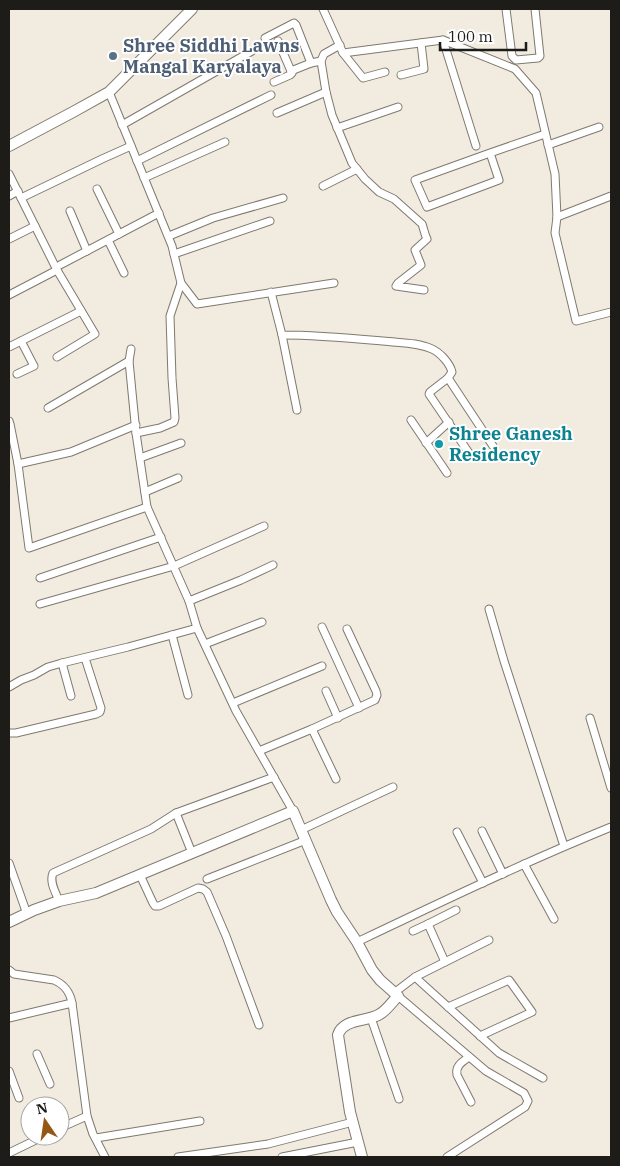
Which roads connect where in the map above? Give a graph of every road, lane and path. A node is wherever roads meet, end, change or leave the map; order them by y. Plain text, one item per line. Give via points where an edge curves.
1 (192, 9) edge
2 (323, 9) edge
3 (506, 9) edge
4 (534, 9) edge
5 (265, 38) dead end
6 (443, 40) junction
7 (278, 41) dead end
8 (421, 43) junction
9 (340, 45) junction
10 (252, 51) dead end
11 (344, 53) junction
12 (321, 60) junction
13 (312, 63) junction
14 (291, 71) junction
15 (385, 72) dead end
16 (401, 75) dead end
17 (274, 82) dead end
18 (109, 92) junction
19 (326, 92) junction
20 (271, 95) dead end
21 (398, 107) dead end
22 (277, 113) dead end
23 (122, 125) junction
24 (599, 127) dead end
25 (337, 128) junction
26 (545, 134) junction
27 (225, 142) dead end
28 (548, 145) junction
29 (9, 146) edge
30 (131, 146) junction
31 (476, 146) dead end
32 (490, 153) junction
33 (138, 161) junction
34 (357, 169) junction
35 (9, 174) edge
36 (144, 178) junction
37 (323, 186) dead end
38 (97, 189) dead end
39 (20, 195) junction
40 (9, 196) edge
41 (611, 196) edge
42 (283, 198) dead end
43 (70, 211) dead end
44 (159, 213) junction
45 (557, 216) junction
46 (270, 221) dead end
47 (35, 226) junction
48 (119, 234) junction
49 (169, 236) junction
50 (9, 239) edge
51 (108, 240) junction
52 (87, 251) junction
53 (174, 254) junction
54 (58, 267) junction
55 (124, 273) dead end
56 (181, 283) junction
57 (334, 283) dead end
58 (424, 290) dead end
59 (271, 292) junction
60 (9, 295) edge
61 (81, 311) junction
62 (611, 312) edge
63 (282, 335) junction
64 (21, 341) junction
65 (9, 347) edge
66 (131, 349) dead end
67 (57, 357) dead end
68 (129, 361) junction
69 (17, 374) dead end
70 (448, 378) junction
71 (48, 408) dead end
72 (297, 410) dead end
73 (411, 420) dead end
74 (9, 421) edge
75 (449, 422) junction
76 (136, 429) junction
77 (181, 443) dead end
78 (426, 443) junction
79 (493, 446) dead end
80 (469, 453) dead end
81 (140, 458) junction
82 (18, 464) junction
83 (447, 473) dead end
84 (178, 478) dead end
85 (145, 492) junction
86 (147, 507) junction
87 (264, 526) dead end
88 (161, 537) junction
89 (174, 566) junction
90 (273, 566) dead end
91 (40, 578) dead end
92 (189, 601) junction
93 (40, 604) dead end
94 (489, 609) dead end
95 (262, 622) dead end
96 (322, 627) dead end
97 (197, 628) junction
98 (347, 629) dead end
99 (172, 635) junction
100 (205, 644) junction
101 (85, 658) junction
102 (62, 662) junction
103 (322, 666) dead end
104 (9, 687) edge
105 (326, 691) dead end
106 (188, 695) dead end
107 (71, 696) dead end
108 (233, 703) junction
109 (359, 708) junction
110 (338, 718) junction
111 (590, 718) dead end
112 (312, 729) junction
113 (9, 733) edge
114 (259, 751) junction
115 (274, 777) junction
116 (336, 779) dead end
117 (393, 787) dead end
118 (611, 788) edge
119 (293, 811) junction
120 (176, 813) junction
121 (611, 827) edge
122 (301, 830) junction
123 (482, 831) dead end
124 (457, 832) dead end
125 (306, 840) junction
126 (564, 846) junction
127 (192, 853) junction
128 (9, 863) edge
129 (524, 864) junction
130 (140, 874) junction
131 (503, 874) junction
132 (207, 879) dead end
133 (484, 883) junction
134 (60, 901) junction
135 (456, 910) dead end
136 (27, 914) junction
137 (554, 919) dead end
138 (9, 922) edge
139 (428, 924) junction
140 (413, 931) dead end
141 (489, 940) dead end
142 (357, 942) junction
143 (445, 962) junction
144 (9, 970) edge
145 (415, 977) junction
146 (396, 994) junction
147 (72, 1004) junction
148 (448, 1007) junction
149 (9, 1018) edge
150 (371, 1018) junction
151 (259, 1025) dead end
152 (480, 1036) junction
153 (37, 1054) dead end
154 (469, 1056) junction
155 (9, 1071) edge
156 (542, 1078) dead end
157 (50, 1084) dead end
158 (19, 1098) dead end
159 (399, 1100) dead end
160 (471, 1102) dead end
161 (87, 1116) junction
162 (200, 1121) dead end
163 (353, 1122) junction
164 (70, 1124) edge
165 (96, 1138) junction
166 (358, 1142) junction
167 (22, 1146) edge
168 (9, 1152) edge
169 (106, 1157) edge
170 (178, 1157) edge
171 (282, 1157) edge
172 (362, 1157) edge
173 (447, 1157) edge

1 - 18 street
2 - 9 street
3 - 4 street via 512,56 516,60 540,56
5 - 13 street via 294,23
6 - 8 street
6 - 26 street via 515,69 536,93
6 - 31 street
7 - 14 street
8 - 11 street
8 - 16 street via 424,69
9 - 11 street
9 - 12 street via 324,54
10 - 23 street
11 - 15 street via 363,78
12 - 13 street
12 - 19 street
13 - 14 street
14 - 17 street via 290,75
18 - 23 street
18 - 29 street
19 - 22 street
19 - 25 street
20 - 33 street
21 - 25 street
23 - 30 street
24 - 28 street
25 - 34 street
26 - 28 street
26 - 32 street
27 - 36 street
28 - 45 street via 555,174
30 - 33 street
30 - 39 street
32 - 32 street via 499,180 426,207 415,180
33 - 36 street
34 - 37 street
34 - 58 street via 380,192 394,199 422,224 427,239 415,250 421,264 396,286
35 - 39 street
36 - 44 street
38 - 48 street
39 - 40 street
39 - 47 street
41 - 45 street
42 - 49 street via 213,218
43 - 52 street
44 - 48 street
44 - 49 street
45 - 62 street via 555,232 576,322
46 - 53 street
47 - 50 street
47 - 54 street
48 - 51 street
49 - 53 street
51 - 52 street
51 - 55 street
52 - 54 street
53 - 56 street
54 - 60 street
54 - 61 street
56 - 59 street via 197,304
56 - 76 street via 170,316 174,422 160,428
57 - 59 street
59 - 63 street
61 - 64 street
61 - 67 street via 94,334
63 - 70 street via 414,344 434,350 442,357 451,368
63 - 72 street
64 - 65 street
64 - 69 street via 34,366
66 - 68 street
68 - 71 street
68 - 76 street
70 - 75 street via 430,394
70 - 79 street
73 - 78 street
74 - 82 street
75 - 78 street
75 - 80 street
76 - 81 street
76 - 82 street via 70,452
77 - 81 street
78 - 83 street
81 - 85 street
82 - 86 street via 29,548
84 - 85 street
85 - 86 street
86 - 88 street
87 - 89 street
88 - 89 street
88 - 91 street
89 - 92 street
89 - 93 street
90 - 92 street
92 - 97 street
94 - 126 street
95 - 100 street
96 - 109 street
97 - 99 street
97 - 100 street
98 - 109 street via 377,695 375,700
99 - 101 street
99 - 106 street
100 - 108 street
101 - 102 street
101 - 113 street via 101,711 99,714
102 - 104 street
102 - 107 street
103 - 108 street
105 - 110 street
108 - 114 street
109 - 110 street
110 - 112 street
111 - 118 street
112 - 114 street
112 - 116 street
114 - 115 street
115 - 119 street
115 - 120 street
117 - 122 street
119 - 122 street
119 - 127 street
120 - 127 street
120 - 134 street via 151,829 53,873 52,882
121 - 126 street
122 - 125 street
123 - 131 street
124 - 133 street
125 - 132 street
125 - 142 street via 331,900
126 - 129 street
127 - 130 street
128 - 136 street
129 - 131 street
129 - 137 street
130 - 134 street via 96,893
130 - 151 street via 155,906 198,888 207,892
131 - 133 street
133 - 142 street
134 - 136 street
135 - 139 street
136 - 138 street
139 - 140 street
139 - 143 street
141 - 143 street
142 - 146 street via 372,970
143 - 145 street
144 - 147 street via 14,974 59,982 69,992
145 - 146 street
145 - 148 street
146 - 150 street via 385,1010
146 - 154 street
147 - 149 street
147 - 161 street
148 - 152 street
148 - 152 street via 509,980 532,1012
150 - 159 street
150 - 163 street via 346,1025 338,1035
152 - 156 street via 499,1053
153 - 157 street
154 - 160 street via 456,1070
154 - 173 street via 486,1071 524,1093 528,1101 525,1107
155 - 158 street
161 - 164 street
161 - 165 street
162 - 165 street
163 - 166 street
163 - 170 street via 268,1144
165 - 169 street
166 - 171 street
166 - 172 street
167 - 168 street

